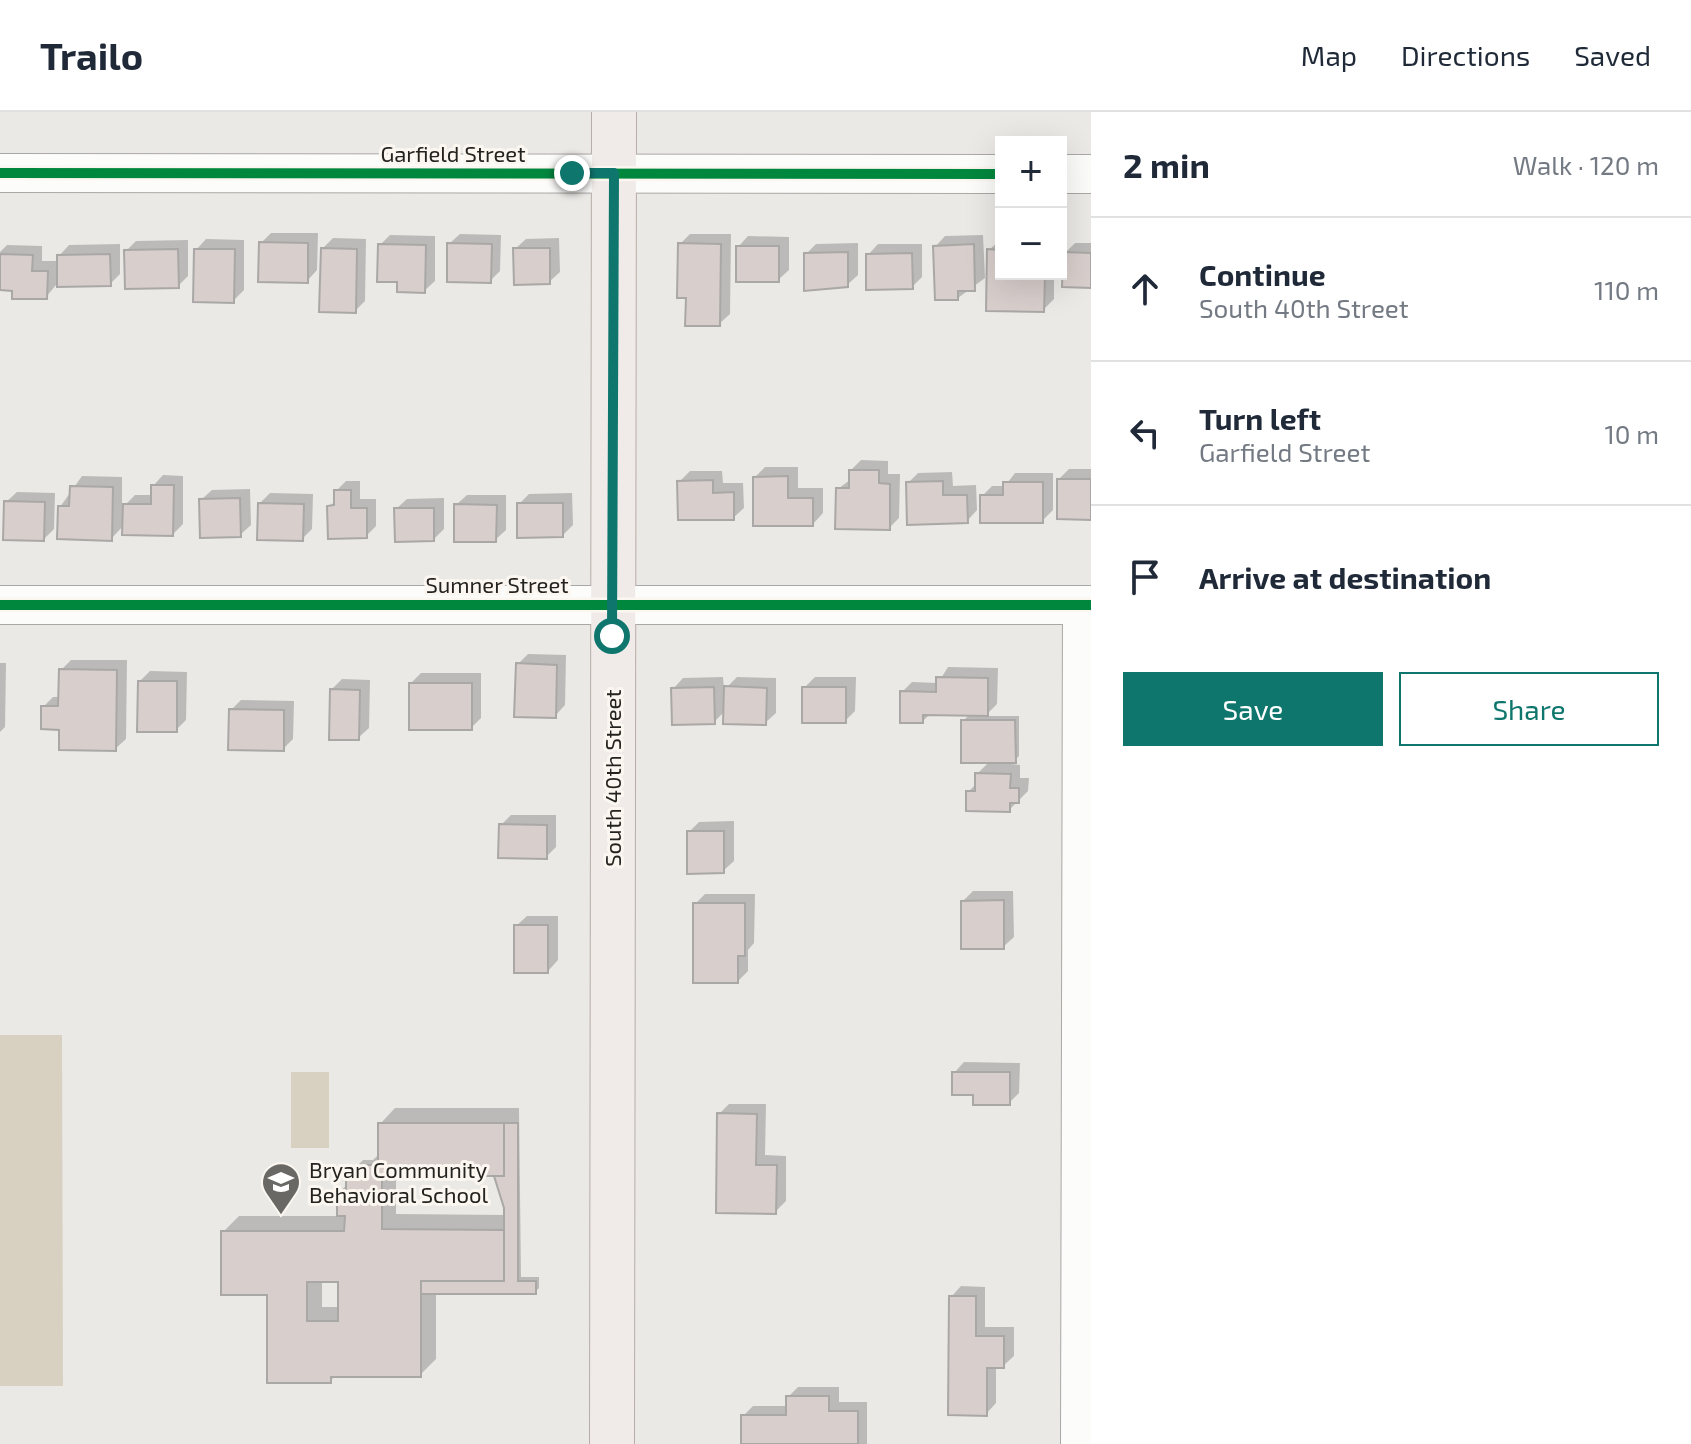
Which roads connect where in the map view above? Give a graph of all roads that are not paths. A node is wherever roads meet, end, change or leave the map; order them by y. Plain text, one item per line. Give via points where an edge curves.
1 (614, 112) edge
2 (0, 173) edge
3 (614, 173) junction
4 (995, 174) edge
5 (1067, 174) edge
6 (1091, 174) edge
7 (612, 603) junction
8 (0, 605) edge
9 (1086, 605) edge
10 (612, 1444) edge
11 (1080, 1444) edge

1 - 3 main road, South 40th Street
2 - 3 street, Garfield Street
3 - 4 street, Garfield Street
3 - 7 main road, South 40th Street
5 - 6 street
7 - 8 street, Sumner Street
7 - 9 street, Sumner Street
7 - 10 main road, South 40th Street
9 - 11 street

